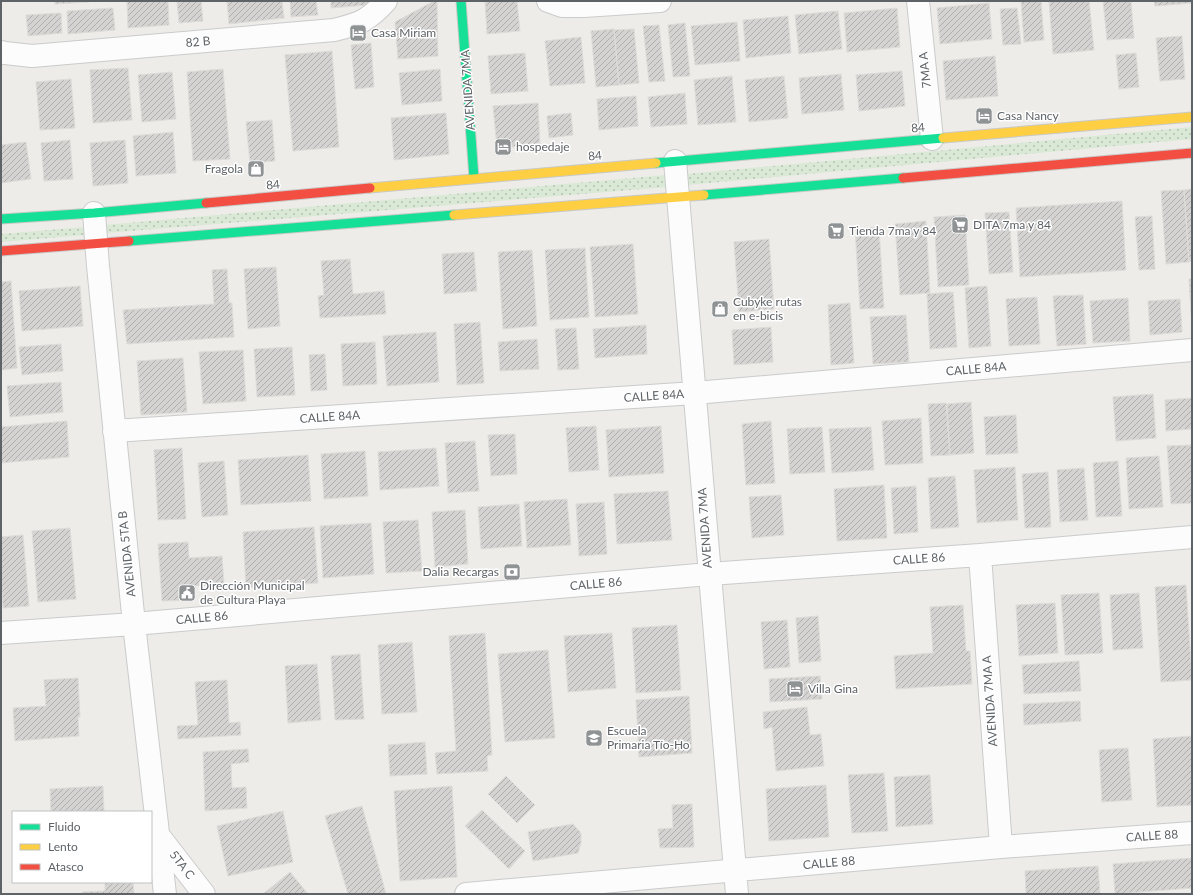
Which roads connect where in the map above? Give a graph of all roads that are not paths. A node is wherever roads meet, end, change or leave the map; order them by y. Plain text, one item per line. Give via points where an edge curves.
1 (386, 1) edge
2 (462, 1) edge
3 (548, 1) edge
4 (660, 1) edge
5 (918, 1) edge
6 (1, 52) edge
7 (1192, 118) edge
8 (932, 139) junction
9 (1192, 153) edge
10 (675, 161) junction
11 (474, 178) junction
12 (679, 198) junction
13 (94, 213) junction
14 (1, 219) edge
15 (96, 245) junction
16 (1, 251) edge
17 (1192, 350) edge
18 (695, 393) junction
19 (114, 431) junction
20 (1192, 537) edge
21 (980, 555) junction
22 (709, 574) junction
23 (134, 624) junction
24 (1, 633) edge
25 (1192, 833) edge
26 (159, 836) junction
27 (1001, 847) junction
28 (734, 872) junction
29 (165, 894) edge
30 (204, 894) edge
31 (466, 894) edge
32 (737, 894) edge

1 - 6 street, 82 B via 375,13 357,25 334,30 32,56
2 - 11 main road, AVENIDA 7MA
3 - 4 street via 562,6
5 - 8 street, 7MA A
7 - 8 main road, 84
8 - 10 main road, 84
9 - 12 main road
10 - 11 main road, 84
10 - 12 street, AVENIDA 7MA
11 - 13 main road, 84
12 - 15 main road
12 - 18 street, AVENIDA 7MA
13 - 14 main road, 84
13 - 15 street, AVENIDA 5TA B
15 - 16 main road
15 - 19 street, AVENIDA 5TA B
17 - 18 street, CALLE 84A
18 - 19 street, CALLE 84A
18 - 22 street, AVENIDA 7MA
19 - 23 street, AVENIDA 5TA B
20 - 21 street, CALLE 86
21 - 22 street, CALLE 86
21 - 27 street, AVENIDA 7MA A
22 - 23 street, CALLE 86
22 - 28 street, AVENIDA 7MA
23 - 24 street, CALLE 86
23 - 26 street, AVENIDA 5TA B
25 - 27 street, CALLE 88
26 - 29 street, AVENIDA 5TA B
26 - 30 street, 5TA C
27 - 28 street, CALLE 88
28 - 31 street, CALLE 88
28 - 32 street, AVENIDA 7MA

